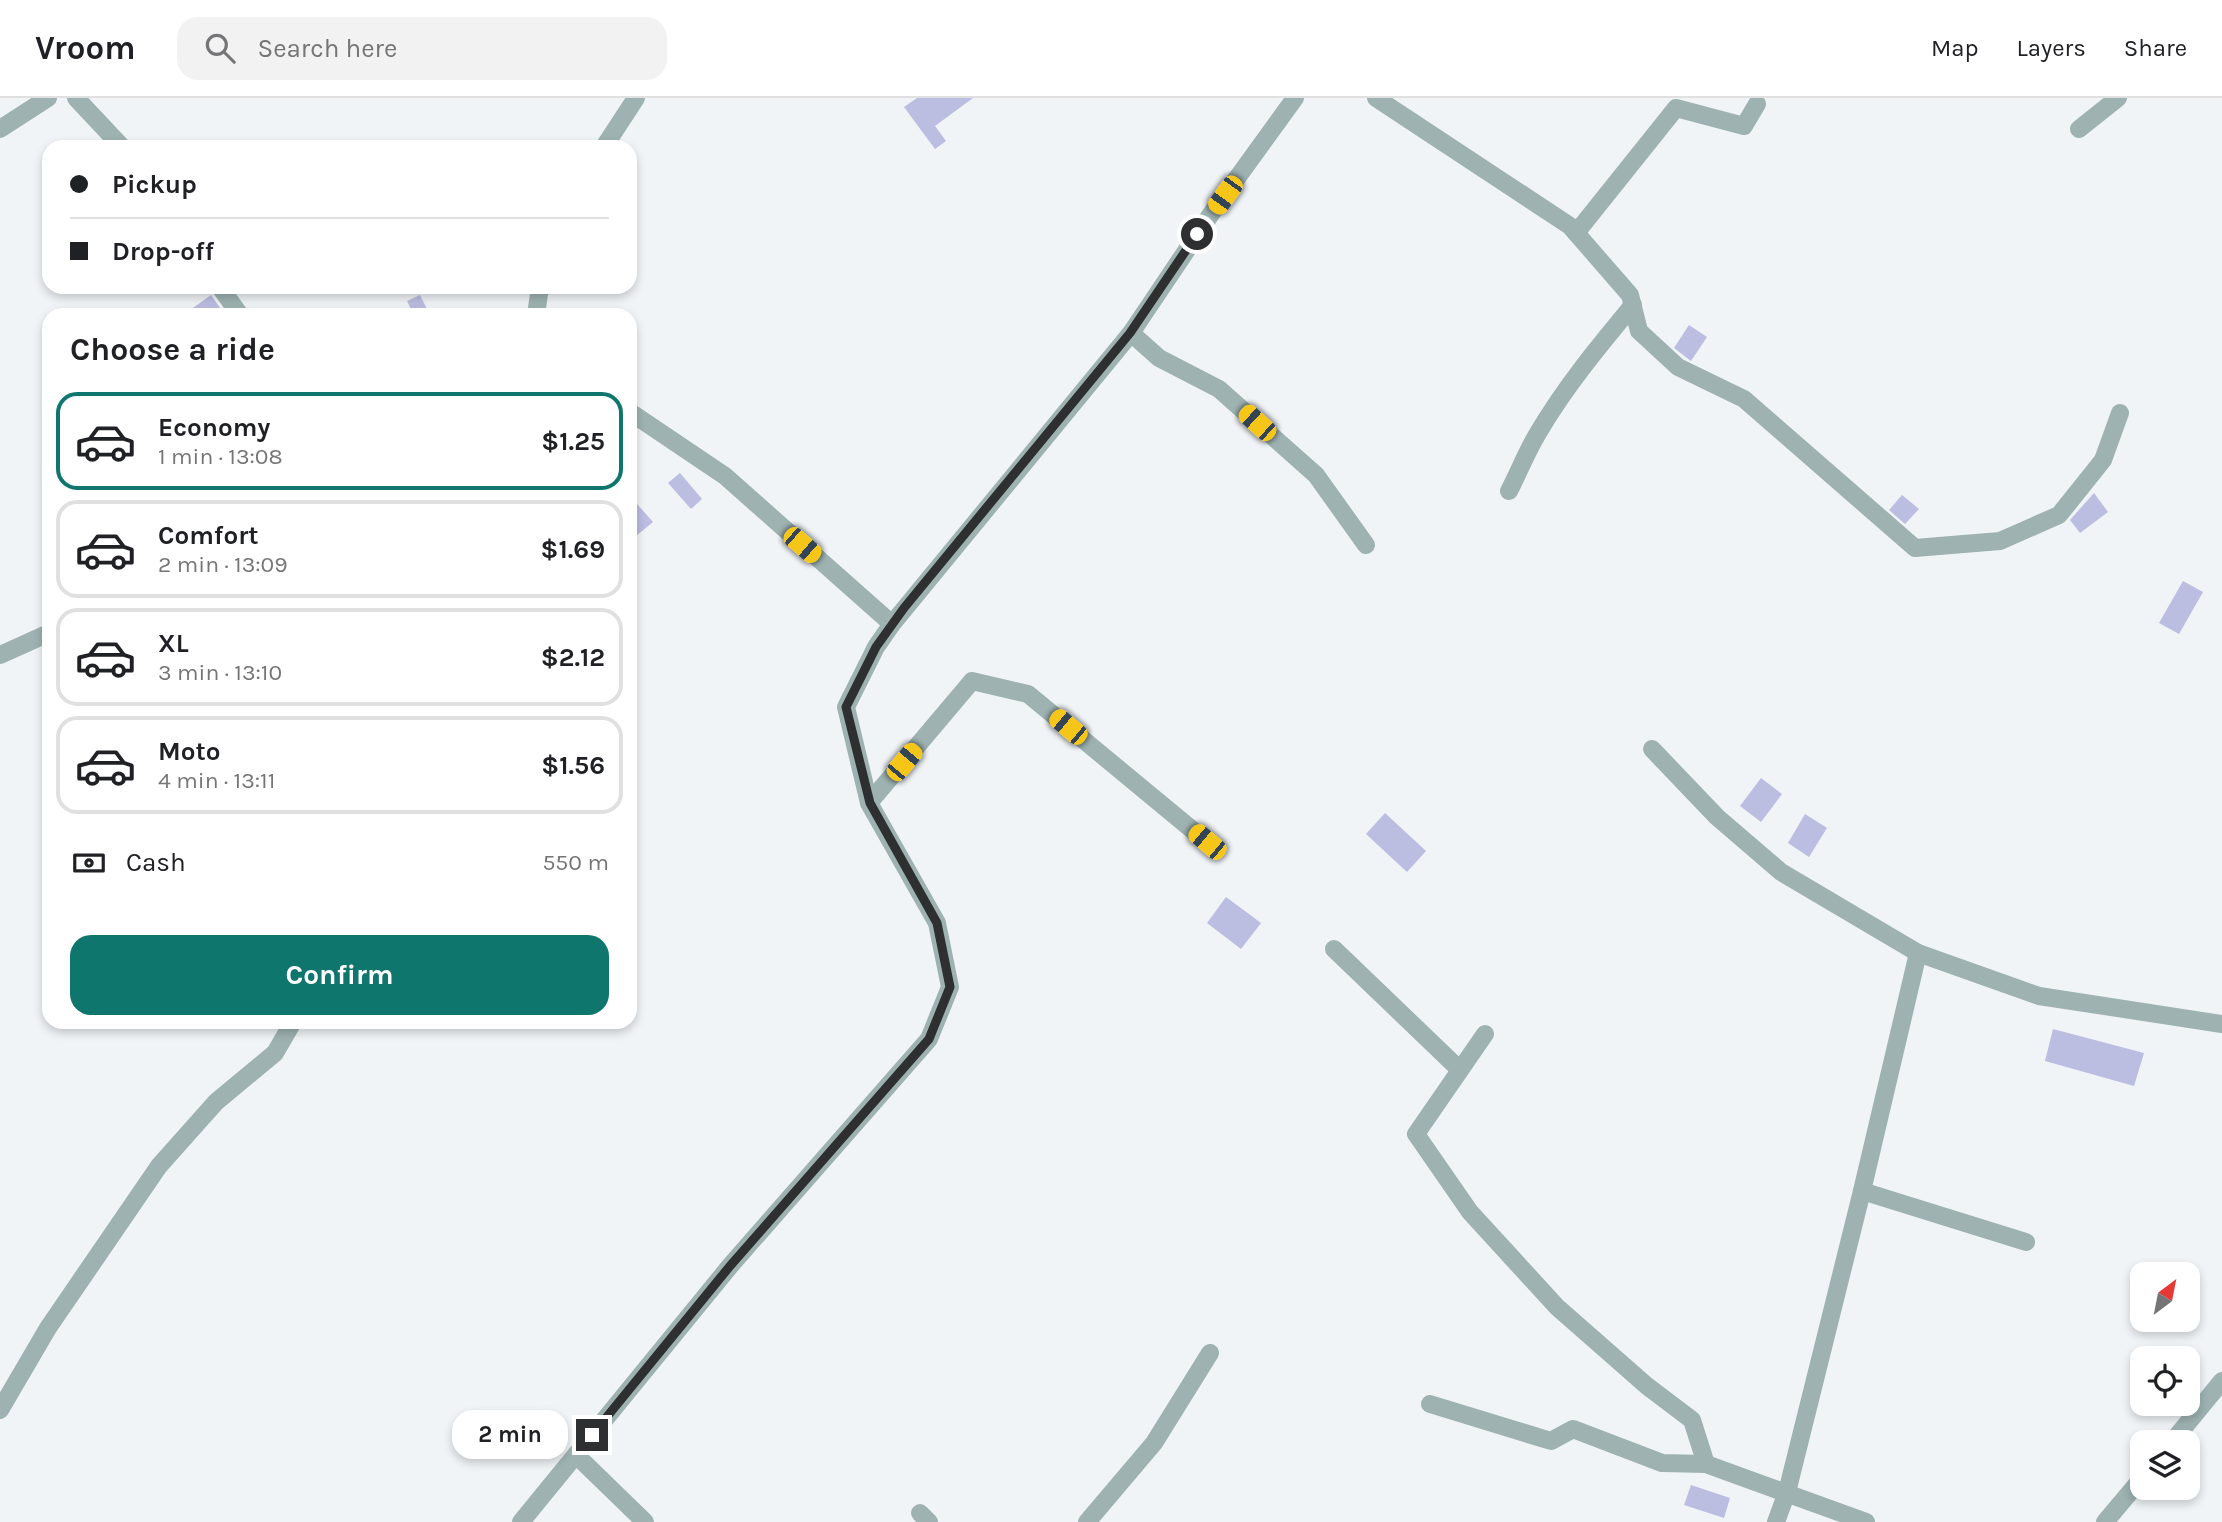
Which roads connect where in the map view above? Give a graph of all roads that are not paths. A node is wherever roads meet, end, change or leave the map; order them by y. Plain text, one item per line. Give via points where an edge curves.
1 (48, 98) edge
2 (76, 98) edge
3 (636, 98) edge
4 (1295, 98) edge
5 (1376, 98) edge
6 (2118, 98) edge
7 (1758, 104) dead end
8 (0, 129) edge
9 (2080, 129) dead end
10 (115, 140) edge
11 (609, 140) edge
12 (1576, 233) junction
13 (1633, 306) junction
14 (1130, 333) junction
15 (2120, 413) dead end
16 (637, 417) edge
17 (1509, 491) dead end
18 (1366, 545) dead end
19 (892, 624) junction
20 (42, 636) edge
21 (0, 655) edge
22 (1651, 748) dead end
23 (870, 803) junction
24 (1207, 842) dead end
25 (1334, 949) dead end
26 (1918, 953) junction
27 (2222, 1024) edge
28 (288, 1029) edge
29 (1485, 1034) dead end
30 (1460, 1070) junction
31 (1862, 1191) junction
32 (2025, 1242) dead end
33 (1210, 1353) dead end
34 (2222, 1381) edge
35 (1430, 1404) dead end
36 (0, 1410) edge
37 (2182, 1430) edge
38 (576, 1455) junction
39 (1706, 1464) junction
40 (1787, 1492) junction
41 (2130, 1492) edge
42 (521, 1522) edge
43 (645, 1522) edge
44 (1087, 1522) edge
45 (1776, 1522) edge
46 (1866, 1522) edge
47 (2105, 1522) edge

1 - 8 street
2 - 10 street
3 - 11 street
4 - 14 street
5 - 12 street
6 - 9 street
7 - 12 street via 1744,126 1676,108
12 - 13 street via 1630,295
13 - 15 street via 1639,331 1678,367 1744,399 1915,548 2000,541 2059,515 2103,460
13 - 17 street via 1557,403
14 - 18 street via 1159,358 1219,389 1316,475
14 - 19 street
16 - 19 street via 725,476
19 - 23 street via 846,707
20 - 21 street
22 - 26 street via 1717,817 1781,872
23 - 24 street via 972,681 1028,694
23 - 38 street via 937,923 950,987 929,1039 730,1266
25 - 30 street
26 - 27 street via 2039,996
26 - 31 street
28 - 36 street via 275,1053 216,1102 159,1166 48,1328
29 - 30 street
30 - 39 street via 1416,1134 1471,1212 1558,1307 1692,1420
31 - 32 street
31 - 40 street
33 - 44 street via 1154,1443
34 - 37 street
35 - 39 street via 1551,1441 1573,1429 1662,1463
38 - 42 street
38 - 43 street
39 - 40 street
40 - 45 street
40 - 46 street
41 - 47 street

